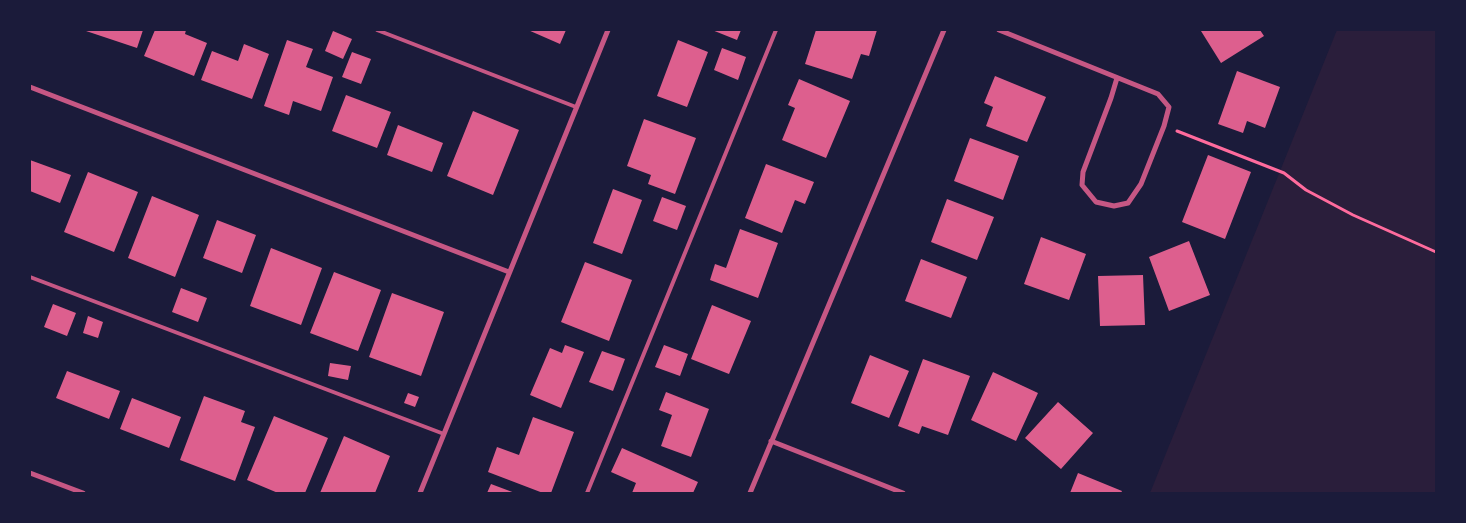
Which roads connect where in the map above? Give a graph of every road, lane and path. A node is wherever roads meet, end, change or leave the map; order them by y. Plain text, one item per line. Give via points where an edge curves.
1 (377, 30) edge
2 (608, 30) edge
3 (776, 30) edge
4 (944, 30) edge
5 (999, 30) edge
6 (1117, 78) junction
7 (30, 87) edge
8 (576, 107) junction
9 (1177, 130) dead end
10 (1436, 252) edge
11 (509, 272) junction
12 (30, 277) edge
13 (444, 434) junction
14 (772, 441) junction
15 (30, 473) edge
16 (83, 493) edge
17 (420, 493) edge
18 (587, 493) edge
19 (750, 493) edge
20 (903, 493) edge

1 - 8 lane
2 - 8 street
3 - 18 lane
4 - 14 street
5 - 6 street
6 - 6 street via 1158,94 1169,107 1141,184 1128,203 1114,206 1096,202 1082,185 1083,172
7 - 11 street
8 - 11 street
9 - 10 path via 1284,173 1353,215
11 - 13 street
12 - 13 lane
13 - 17 street
14 - 19 street
14 - 20 street
15 - 16 street

